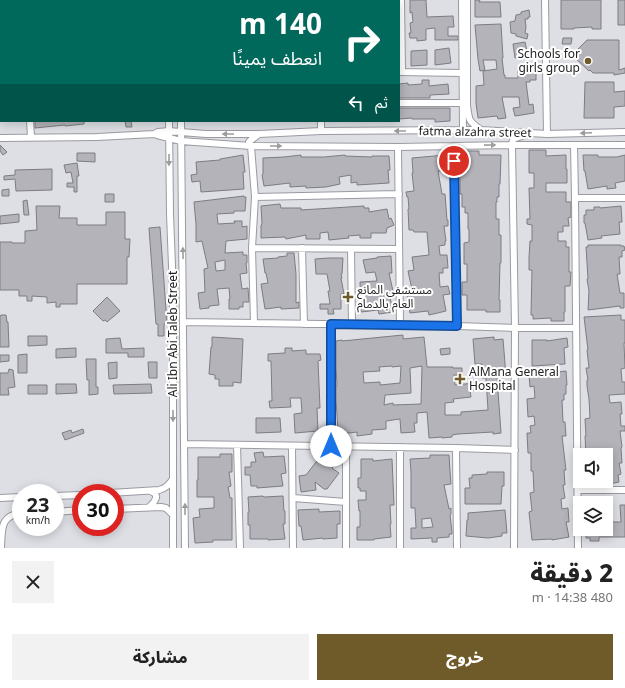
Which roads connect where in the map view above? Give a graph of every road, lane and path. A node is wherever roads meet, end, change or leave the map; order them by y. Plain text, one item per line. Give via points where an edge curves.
1 (401, 0) edge
2 (462, 0) edge
3 (467, 0) edge
4 (545, 0) edge
5 (401, 72) edge
6 (462, 73) junction
7 (400, 103) edge
8 (462, 103) junction
9 (30, 122) edge
10 (169, 122) edge
11 (181, 122) edge
12 (321, 122) edge
13 (463, 130) junction
14 (481, 130) junction
15 (321, 131) junction
16 (169, 132) junction
17 (181, 132) junction
18 (625, 132) edge
19 (531, 133) junction
20 (154, 134) junction
21 (260, 134) junction
22 (547, 134) junction
23 (0, 138) edge
24 (31, 138) junction
25 (169, 138) junction
26 (182, 141) junction
27 (512, 145) junction
28 (574, 145) junction
29 (625, 145) edge
30 (251, 146) junction
31 (454, 146) junction
32 (398, 147) junction
33 (399, 194) junction
34 (255, 197) junction
35 (575, 198) junction
36 (625, 198) edge
37 (252, 248) junction
38 (302, 248) junction
39 (351, 249) junction
40 (399, 249) junction
41 (183, 322) junction
42 (254, 323) junction
43 (304, 324) junction
44 (331, 324) junction
45 (352, 324) junction
46 (400, 325) junction
47 (457, 326) junction
48 (515, 328) junction
49 (576, 328) junction
50 (184, 444) junction
51 (237, 445) junction
52 (292, 446) junction
53 (331, 446) junction
54 (346, 446) junction
55 (400, 447) junction
56 (456, 448) junction
57 (515, 450) junction
58 (173, 479) junction
59 (578, 490) junction
60 (625, 490) edge
61 (148, 491) junction
62 (124, 492) edge
63 (0, 498) edge
64 (12, 498) edge
65 (293, 498) junction
66 (346, 502) junction
67 (149, 507) junction
68 (124, 508) edge
69 (173, 515) junction
70 (12, 516) edge
71 (1, 548) edge
72 (173, 548) edge
73 (185, 548) edge
74 (240, 548) edge
75 (293, 548) edge
76 (346, 548) edge
77 (400, 548) edge
78 (457, 548) edge
79 (514, 548) edge
80 (578, 548) edge

1 - 5 street
2 - 6 street
3 - 14 street via 467,105 471,123
4 - 22 street
5 - 6 street
6 - 8 street
7 - 8 street
8 - 13 street
9 - 24 street
10 - 16 street, Ali Ibn Abi Taleb Street
11 - 17 street
12 - 15 street
13 - 14 street, fatma alzahra street
13 -> 15 street, fatma alzahra street
14 - 19 street, fatma alzahra street
15 - 21 street, fatma alzahra street
16 - 17 street, fatma alzahra street
16 - 20 street, fatma alzahra street
16 - 25 street, Ali Ibn Abi Taleb Street
21 -> 17 street, fatma alzahra street
17 - 26 street
18 -> 22 street, fatma alzahra street
19 - 22 street, fatma alzahra street
19 - 27 street via 514,139
20 - 24 street
20 - 25 street
21 - 30 street via 249,142
23 - 24 street
25 - 26 street
25 -> 58 street, Ali Ibn Abi Taleb Street via 173,292
26 - 30 street
41 -> 26 street
27 - 28 street
31 -> 27 street
27 - 48 street
28 - 29 street
28 - 35 street
30 -> 32 street
30 - 34 street
31 - 32 street
31 - 47 street
32 - 33 street
33 - 34 street
33 - 40 street
34 - 37 street
35 - 36 street
35 - 49 street
37 - 38 street
37 - 42 street
38 - 39 street
38 - 43 street
39 - 40 street
39 - 45 street
40 - 46 street
41 - 42 street
41 - 50 street
42 - 43 street
43 - 44 street
44 - 45 street
44 - 53 street
45 - 46 street
46 - 47 street
47 - 48 street
48 - 49 street
48 - 57 street
49 - 59 street
50 - 51 street
73 -> 50 street
51 - 52 street
51 - 74 street
52 - 53 street
52 - 65 street
53 - 54 street
54 - 55 street
54 - 66 street
55 - 56 street
55 - 77 street
56 - 57 street
56 - 78 street
57 - 79 street
58 - 61 street via 163,489
58 - 69 street, Ali Ibn Abi Taleb Street
59 - 60 street
59 - 80 street
61 - 62 street
61 - 67 street via 156,496
63 - 64 street
65 - 66 street
65 - 75 street
66 - 76 street
67 - 68 street
67 - 69 street via 166,508
69 - 72 street, Ali Ibn Abi Taleb Street
70 - 71 street via 6,518 3,523

